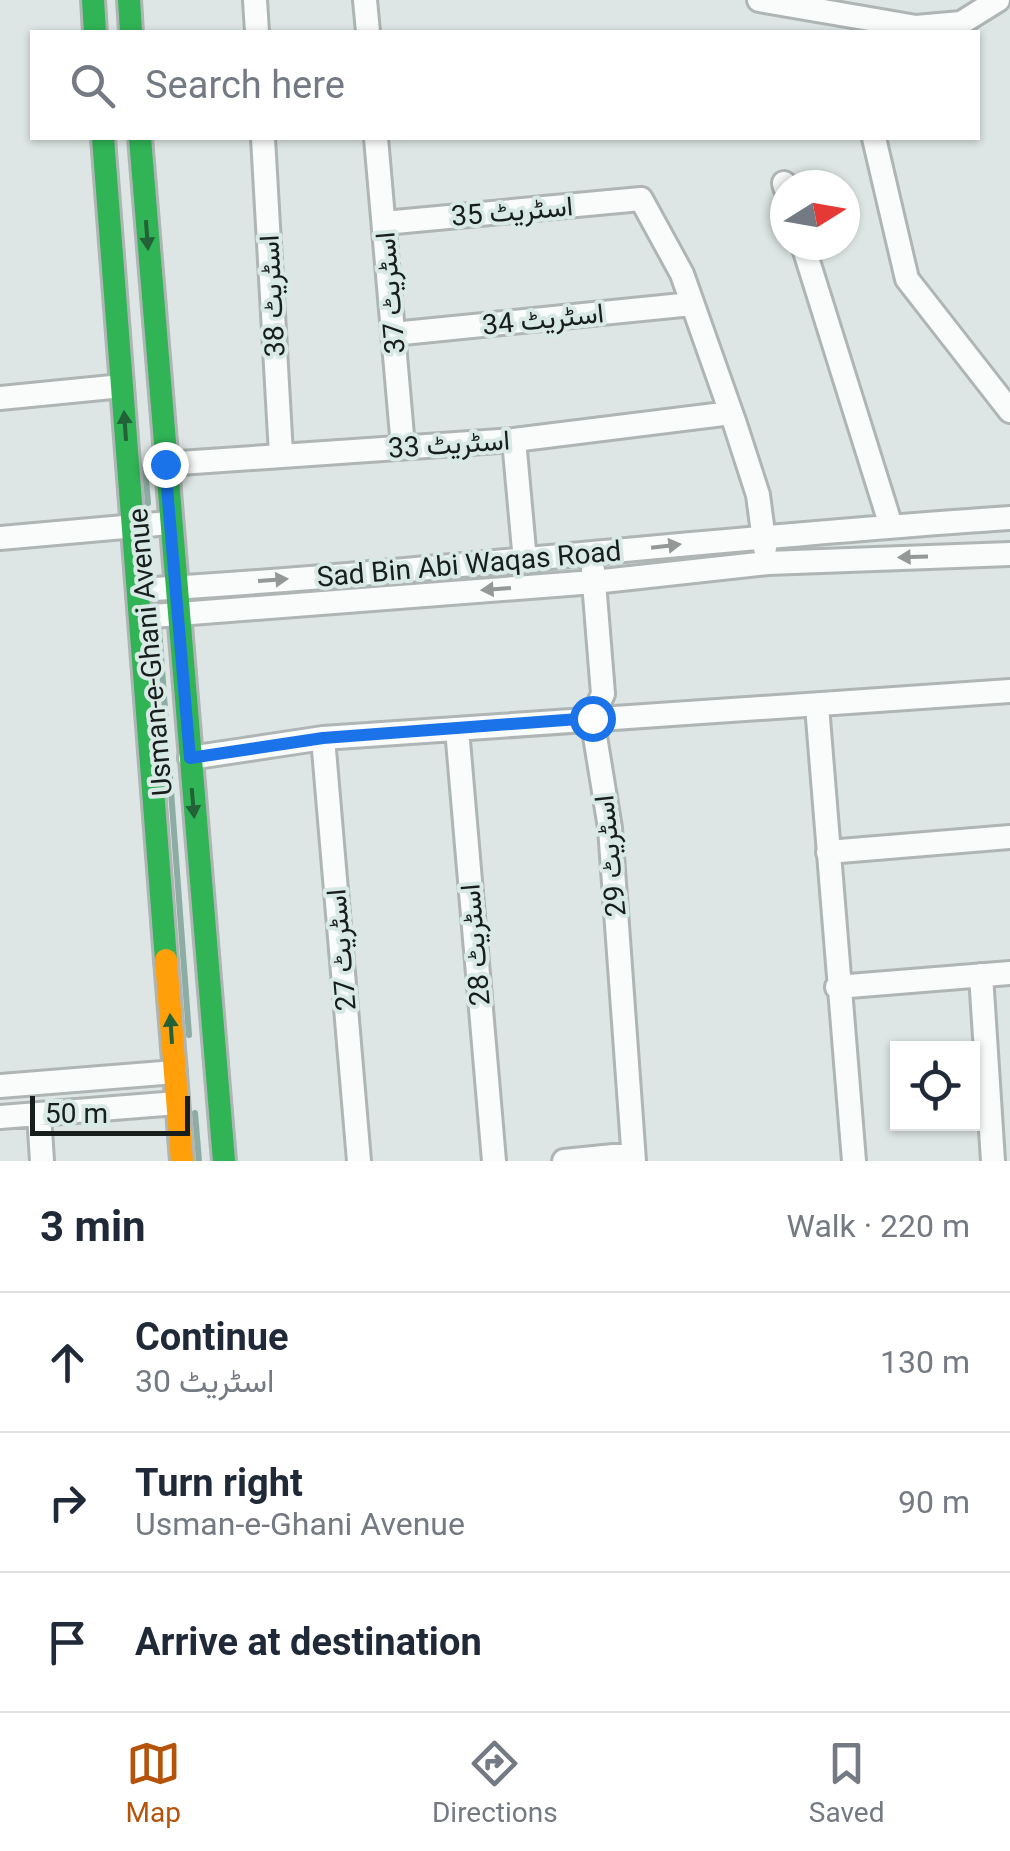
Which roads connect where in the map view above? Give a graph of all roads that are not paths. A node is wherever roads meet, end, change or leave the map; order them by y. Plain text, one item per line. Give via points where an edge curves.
1 (93, 0) edge
2 (129, 0) edge
3 (256, 0) edge
4 (365, 0) edge
5 (759, 0) edge
6 (998, 0) edge
7 (845, 24) edge
8 (96, 30) edge
9 (132, 30) edge
10 (257, 30) edge
11 (368, 30) edge
12 (104, 140) edge
13 (140, 140) edge
14 (263, 140) edge
15 (376, 140) edge
16 (874, 140) edge
17 (384, 223) junction
18 (808, 260) edge
19 (692, 304) junction
20 (393, 334) junction
21 (122, 386) junction
22 (0, 398) edge
23 (1010, 411) edge
24 (732, 413) junction
25 (514, 440) junction
26 (404, 448) junction
27 (281, 454) junction
28 (165, 464) junction
29 (1010, 518) edge
30 (169, 523) junction
31 (891, 526) junction
32 (132, 527) junction
33 (762, 534) junction
34 (0, 538) edge
35 (591, 554) junction
36 (1010, 554) edge
37 (525, 561) junction
38 (768, 563) junction
39 (594, 582) junction
40 (176, 588) junction
41 (138, 590) junction
42 (178, 613) junction
43 (140, 617) junction
44 (1010, 691) edge
45 (817, 706) junction
46 (592, 718) junction
47 (457, 729) junction
48 (323, 738) junction
49 (190, 758) junction
50 (1010, 837) edge
51 (828, 852) junction
52 (1010, 972) edge
53 (980, 975) junction
54 (838, 986) junction
55 (216, 1068) junction
56 (175, 1072) junction
57 (0, 1086) edge
58 (219, 1100) junction
59 (177, 1103) junction
60 (1000, 1109) edge
61 (39, 1114) junction
62 (0, 1117) edge
63 (634, 1157) edge
64 (42, 1161) edge
65 (182, 1161) edge
66 (224, 1161) edge
67 (359, 1161) edge
68 (494, 1161) edge
69 (564, 1161) edge
70 (854, 1161) edge
71 (993, 1161) edge

1 - 8 main road
2 - 9 main road
3 - 10 street
4 - 11 street
5 - 7 street
6 - 7 street via 961,23
12 - 21 main road, Usman-e-Ghani Avenue
13 -> 28 main road, Usman-e-Ghani Avenue
14 - 27 street, اسٹریٹ 38
15 - 17 street, اسٹریٹ 37
16 - 23 street via 907,279
17 - 19 street, اسٹریٹ 35 via 641,199
17 - 20 street, اسٹریٹ 37
18 - 31 street
19 - 20 street, اسٹریٹ 34
19 - 24 street
20 - 26 street, اسٹریٹ 37
21 - 22 street
32 -> 21 main road, Usman-e-Ghani Avenue
24 - 25 street, اسٹریٹ 33
24 - 33 street via 758,494
25 - 26 street, اسٹریٹ 33
25 - 37 street
26 - 27 street, اسٹریٹ 33
27 - 28 street, اسٹریٹ 33
28 - 30 main road, Usman-e-Ghani Avenue
29 - 31 street, Sad Bin Abi Waqas Road
30 - 32 street
30 - 40 main road, Usman-e-Ghani Avenue
31 - 33 street, Sad Bin Abi Waqas Road
32 - 34 street
32 - 41 main road, Usman-e-Ghani Avenue
35 -> 33 street, Sad Bin Abi Waqas Road
33 - 38 street
35 - 37 street, Sad Bin Abi Waqas Road
35 - 39 street, اسٹریٹ 29
36 -> 38 street, Sad Bin Abi Waqas Road
40 -> 37 street, Sad Bin Abi Waqas Road
38 - 39 street, Sad Bin Abi Waqas Road
39 -> 42 street, Sad Bin Abi Waqas Road
39 - 46 street, اسٹریٹ 29 via 603,694
40 - 41 street, Sad Bin Abi Waqas Road
40 - 42 main road, Usman-e-Ghani Avenue
41 - 43 main road, Usman-e-Ghani Avenue
42 - 43 street, Sad Bin Abi Waqas Road
42 - 49 main road, Usman-e-Ghani Avenue
56 -> 43 main road, Usman-e-Ghani Avenue
44 - 45 street
45 - 46 street
45 - 51 street
46 - 47 street
46 - 63 street, اسٹریٹ 29 via 610,828
47 - 48 street
47 - 68 street, اسٹریٹ 28
48 - 49 street
48 - 67 street, اسٹریٹ 27
49 -> 55 main road, Usman-e-Ghani Avenue
50 - 51 street
51 - 54 street
52 - 53 street
53 - 54 street
53 - 60 street
54 - 70 street
55 - 56 main road
55 - 58 main road, Usman-e-Ghani Avenue
56 - 57 street
56 - 59 main road, Usman-e-Ghani Avenue
58 - 59 main road
58 - 66 main road, Usman-e-Ghani Avenue
59 - 61 street
59 - 65 main road, Usman-e-Ghani Avenue
60 - 71 street
61 - 62 street
61 - 64 street
63 - 69 street

